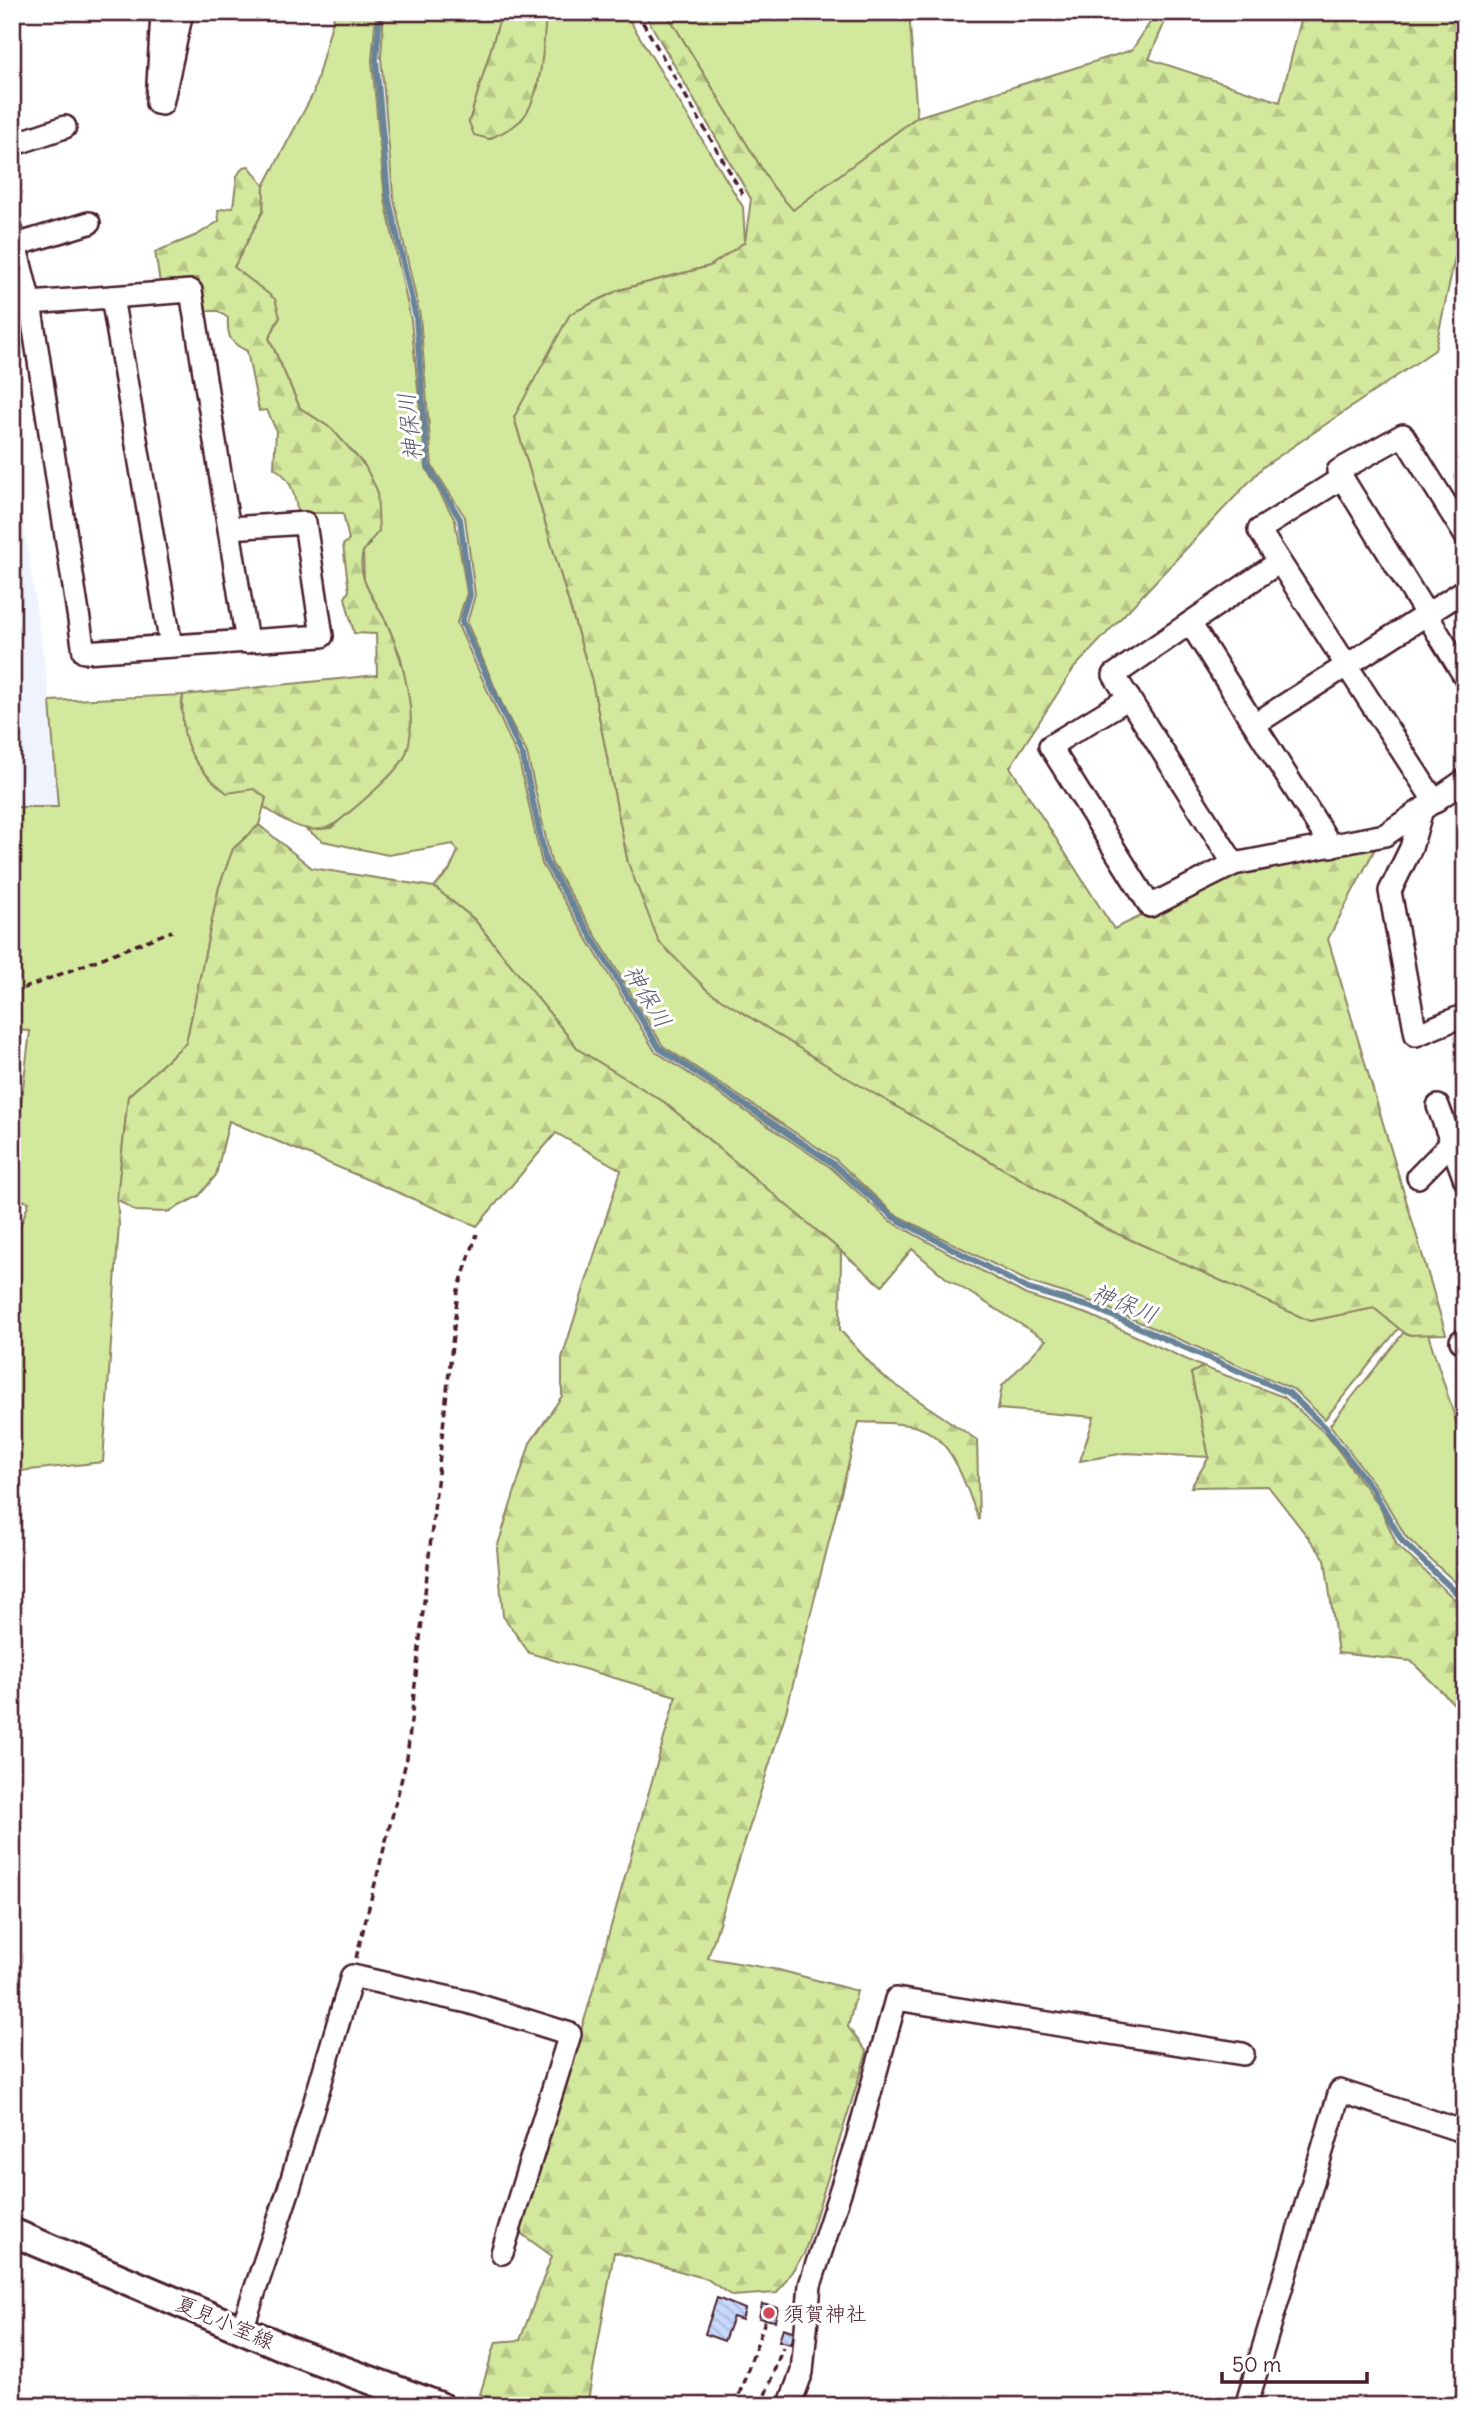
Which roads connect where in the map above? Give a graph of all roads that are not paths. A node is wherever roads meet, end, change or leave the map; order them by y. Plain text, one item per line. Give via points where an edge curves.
1 (162, 12) edge
2 (182, 12) edge
3 (65, 127) dead end
4 (12, 145) edge
5 (89, 223) dead end
6 (14, 239) edge
7 (112, 297) junction
8 (30, 303) junction
9 (1342, 478) junction
10 (230, 527) junction
11 (1465, 535) edge
12 (1279, 562) junction
13 (1465, 590) edge
14 (1426, 615) junction
15 (1190, 622) junction
16 (247, 642) junction
17 (171, 646) junction
18 (1346, 666) junction
19 (1465, 677) edge
20 (1129, 698) junction
21 (1255, 724) junction
22 (1463, 782) edge
23 (1465, 806) edge
24 (1428, 808) junction
25 (1331, 845) junction
26 (1234, 864) junction
27 (1465, 1015) edge
28 (1438, 1106) dead end
29 (1458, 1136) edge
30 (1418, 1177) dead end
31 (1465, 1180) edge
32 (1243, 2054) dead end
33 (1465, 2133) edge
34 (12, 2232) edge
35 (502, 2253) dead end
36 (242, 2329) junction
37 (440, 2406) edge
38 (789, 2406) edge
39 (1246, 2406) edge

1 - 2 street via 157,103 162,104
3 - 4 street
5 - 6 street
6 - 8 street
7 - 8 street
7 - 10 street via 191,291
7 - 17 street
8 - 17 street via 85,652
9 - 11 street via 1338,471 1403,435
9 - 12 street via 1259,530
9 - 14 street
10 - 16 street
10 - 16 street via 305,523 322,636
12 - 15 street
12 - 18 street
13 - 14 street
14 - 18 street
14 - 19 street
15 - 20 street via 1114,675
15 - 21 street
16 - 17 street
18 - 21 street
18 - 24 street
20 - 26 street
20 - 26 street via 1050,746 1150,906
21 - 25 street
22 - 23 street
22 - 24 street
24 - 25 street via 1385,835
24 - 27 street via 1390,891 1416,1035
25 - 26 street
28 - 29 street
29 - 30 street
29 - 31 street
32 - 38 street via 896,1999 810,2284 802,2372
33 - 39 street via 1340,2091
34 - 36 main road, 夏見小室線
35 - 36 street via 570,2034 468,2002 352,1976
36 - 37 main road, 夏見小室線

